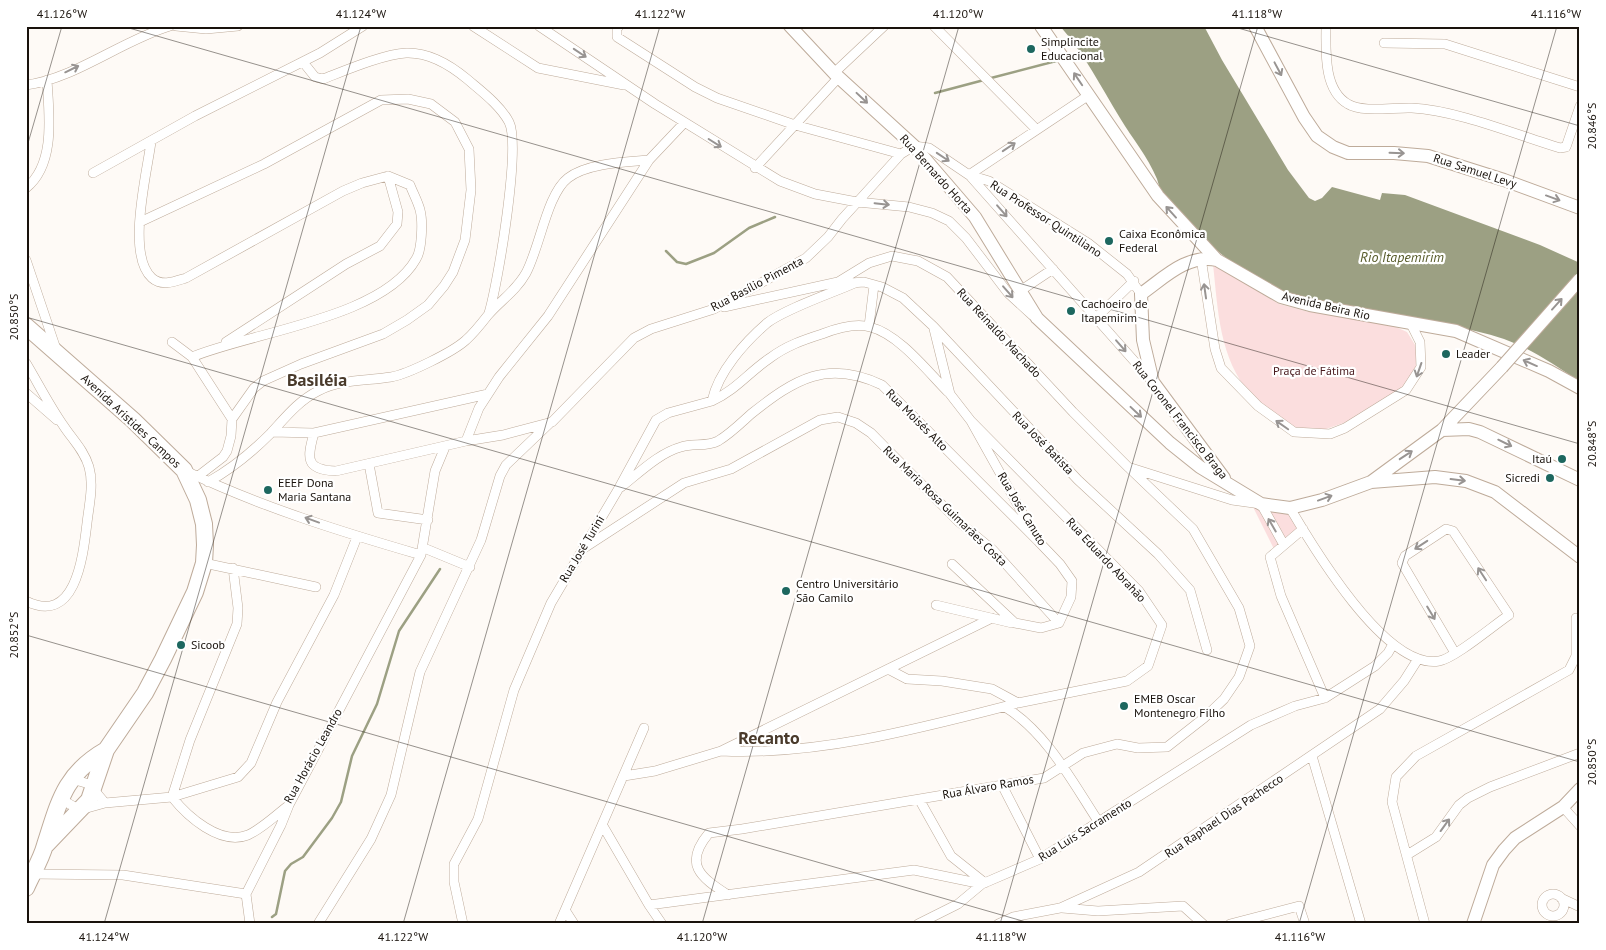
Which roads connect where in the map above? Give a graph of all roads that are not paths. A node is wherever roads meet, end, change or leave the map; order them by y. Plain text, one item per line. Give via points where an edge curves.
1 (170, 26) edge
2 (176, 26) edge
3 (238, 26) edge
4 (363, 26) edge
5 (473, 26) edge
6 (539, 26) edge
7 (619, 26) edge
8 (790, 26) edge
9 (884, 26) edge
10 (934, 26) edge
11 (1042, 26) edge
12 (1255, 26) edge
13 (1326, 26) edge
14 (1384, 43) dead end
15 (303, 62) junction
16 (836, 75) junction
17 (47, 80) junction
18 (26, 84) edge
19 (627, 85) junction
20 (1580, 87) edge
21 (1089, 95) junction
22 (1580, 106) edge
23 (684, 123) junction
24 (795, 125) junction
25 (1036, 129) junction
26 (151, 142) junction
27 (914, 146) junction
28 (901, 154) junction
29 (649, 160) junction
30 (756, 168) junction
31 (93, 173) dead end
32 (969, 175) junction
33 (388, 176) junction
34 (26, 188) edge
35 (857, 202) junction
36 (1580, 208) edge
37 (140, 222) junction
38 (1201, 258) junction
39 (26, 260) edge
40 (1216, 260) junction
41 (1053, 269) junction
42 (1580, 279) edge
43 (838, 282) junction
44 (1134, 282) junction
45 (855, 283) junction
46 (874, 285) junction
47 (1020, 291) junction
48 (1141, 294) junction
49 (714, 309) junction
50 (489, 314) junction
51 (1037, 318) junction
52 (1096, 318) junction
53 (1411, 324) junction
54 (26, 326) edge
55 (869, 326) junction
56 (934, 327) junction
57 (172, 342) dead end
58 (219, 346) junction
59 (59, 357) junction
60 (192, 357) junction
61 (26, 363) edge
62 (1152, 382) junction
63 (1577, 386) edge
64 (26, 393) edge
65 (488, 394) junction
66 (950, 394) junction
67 (712, 401) junction
68 (232, 419) junction
69 (971, 421) junction
70 (552, 422) junction
71 (62, 425) junction
72 (1442, 430) junction
73 (272, 432) junction
74 (314, 433) junction
75 (466, 441) junction
76 (445, 448) junction
77 (369, 464) junction
78 (1128, 466) junction
79 (190, 473) junction
80 (1580, 480) edge
81 (208, 482) junction
82 (1370, 482) junction
83 (1231, 486) junction
84 (619, 488) junction
85 (1260, 504) junction
86 (1290, 508) junction
87 (428, 520) junction
88 (1303, 529) junction
89 (358, 536) junction
90 (1038, 541) junction
91 (1284, 545) junction
92 (581, 549) junction
93 (423, 551) junction
94 (1580, 556) edge
95 (204, 563) junction
96 (952, 564) dead end
97 (470, 567) junction
98 (233, 568) junction
99 (316, 588) dead end
100 (26, 601) edge
101 (936, 605) dead end
102 (992, 618) junction
103 (1576, 618) dead end
104 (1015, 623) junction
105 (1058, 623) junction
106 (1393, 644) junction
107 (1207, 650) dead end
108 (1455, 653) junction
109 (1418, 659) junction
110 (888, 669) junction
111 (1325, 698) junction
112 (1018, 703) junction
113 (1005, 707) junction
114 (644, 728) dead end
115 (106, 750) junction
116 (721, 751) junction
117 (1580, 753) edge
118 (1312, 756) junction
119 (1062, 765) junction
120 (624, 776) junction
121 (72, 779) junction
122 (1002, 785) junction
123 (94, 788) junction
124 (1580, 789) edge
125 (62, 795) junction
126 (172, 797) junction
127 (919, 799) junction
128 (105, 803) junction
129 (289, 805) junction
130 (1563, 807) junction
131 (80, 810) junction
132 (1098, 821) junction
133 (603, 826) junction
134 (1580, 826) edge
135 (46, 846) junction
136 (1407, 855) junction
137 (1040, 859) junction
138 (29, 881) edge
139 (984, 883) junction
140 (246, 894) junction
141 (728, 895) junction
142 (1561, 898) junction
143 (649, 905) junction
144 (1580, 907) edge
145 (1060, 908) junction
146 (1479, 908) junction
147 (565, 910) junction
148 (1543, 910) junction
149 (250, 924) edge
150 (318, 924) edge
151 (463, 924) edge
152 (559, 924) edge
153 (574, 924) edge
154 (662, 924) edge
155 (918, 924) edge
156 (998, 924) edge
157 (1203, 924) edge
158 (1230, 924) edge
159 (1305, 924) edge
160 (1361, 924) edge
161 (1425, 924) edge
162 (1473, 924) edge
163 (1477, 924) edge
164 (1546, 924) edge

17 -> 1 street
2 - 3 street via 206,29
4 - 15 street
5 - 19 street via 538,68
6 -> 19 street
7 - 24 street via 617,37 695,87
8 - 16 main road, Rua Bernardo Horta
9 - 16 street
10 - 25 street
21 -> 11 main road, Avenida Beira Rio
12 -> 36 main road, Rua Samuel Levy via 1304,117 1317,136 1333,147 1348,153 1394,153 1437,158
13 - 22 street via 1326,62 1332,84 1347,104 1357,108 1415,108 1451,115 1560,148 1566,147
14 - 20 street via 1445,44
15 - 26 street via 195,116
15 - 50 street via 315,77 323,79 404,53 429,56 456,70 478,88 510,123 512,146 506,218
16 - 24 street
16 -> 27 main road, Rua Bernardo Horta
17 - 18 street
17 - 34 street via 47,147 39,172
19 - 23 street
21 - 25 street
40 -> 21 main road, Avenida Beira Rio via 1158,196
23 - 29 street
23 -> 30 street
24 - 28 street
24 - 30 street
32 -> 25 street
26 - 31 street
26 - 37 street
27 - 28 street, Rua Basílio Pimenta
27 -> 32 street, Rua Professor Quintiliano via 929,148
27 - 47 main road, Rua Bernardo Horta via 975,217
28 - 35 street, Rua Basílio Pimenta
29 - 50 street via 614,163 579,171 568,178 557,190 526,273 517,288
29 - 65 street via 548,316
30 - 35 street via 815,194
32 -> 41 street, Rua Coronel Francisco Braga
32 - 44 street, Rua Professor Quintiliano via 989,181 1088,243
33 - 37 street via 343,191 186,278 173,282 152,278 144,264 140,251
33 - 58 street via 398,212 397,224 380,246 346,264
33 - 58 street via 410,185 420,210 417,258 397,281 354,306 284,330
35 - 49 street, Rua Basílio Pimenta via 806,258
35 -> 51 street via 909,207 948,221 966,238 1008,293
37 - 68 street via 264,164 381,100 408,99 431,104 455,122 469,149 471,190 465,240 453,272 428,305 382,334 263,381 254,388
38 - 40 main road
38 - 48 main road via 1182,265
53 -> 38 street via 1420,342 1421,367 1406,390 1330,434 1294,432 1258,406 1221,368 1215,349
39 - 59 street
40 - 53 main road, Avenida Beira Rio via 1266,290 1294,301
41 - 47 street
41 - 52 street, Rua Coronel Francisco Braga
72 -> 42 main road, bridge
43 - 45 street, Rua José Batista
43 - 49 street, Rua Reinaldo Machado
43 - 78 street, Rua Reinaldo Machado via 869,263 892,256 918,261 947,277
44 - 48 street, Rua Professor Quintiliano
44 - 52 street
45 - 46 street, Rua José Batista
45 - 67 street via 768,322 727,366
46 - 55 street
46 - 56 street, Rua José Batista via 903,298
47 - 51 main road, Rua Bernardo Horta
48 - 62 main road, Rua Professor Quintiliano via 1143,340
49 - 70 street, Rua Basílio Pimenta via 651,329 634,338
50 - 73 street via 475,332 452,350 394,376 352,381 317,391 293,408
51 -> 83 main road, Rua Bernardo Horta via 1170,443
52 -> 62 street, Rua Coronel Francisco Braga
63 -> 53 main road, Avenida Beira Rio via 1473,337
54 - 59 highway, Avenida Aristides Campos
55 - 66 street via 899,343
55 - 67 street, Rua José Turini via 831,331 796,342 769,358 730,393
56 - 66 street, Rua José Canuto
56 - 107 street, Rua José Batista via 1078,480 1158,554 1190,590
57 - 60 street
58 - 60 street
59 - 79 highway, Avenida Aristides Campos
60 - 68 street
61 - 71 street
62 - 83 main road, Rua Coronel Francisco Braga
64 - 71 street
65 - 74 street
65 - 75 street
66 - 69 street, Rua José Canuto
67 - 84 street, Rua José Turini via 668,413 656,420
68 - 79 street via 227,451 222,457
69 - 90 street, Rua José Canuto
69 - 112 street, Rua Eduardo Abrahão via 1139,591 1162,625 1148,666 1127,681
70 - 75 street
70 - 97 street, Rua Basílio Pimenta via 503,470 482,540
71 - 100 street via 83,453 89,468 91,484 84,546 75,582 68,595 48,607
72 -> 80 main road via 1480,432
82 -> 72 main road
73 - 74 street
73 - 81 street via 232,469
74 - 77 street via 308,457 317,468 336,471
75 - 76 street
76 - 77 street
76 - 87 street via 435,471
77 - 87 street via 378,513
78 - 85 street, Rua Reinaldo Machado via 1232,500
78 - 119 street, Rua Álvaro Ramos via 1192,529 1239,608 1250,646 1239,677 1224,699 1167,747 1138,748 1117,744 1083,752
79 - 81 street
79 - 95 highway, Avenida Aristides Campos via 204,524
89 -> 81 street
86 -> 82 main road
82 -> 94 main road via 1434,477 1466,481 1495,492
83 - 85 main road, Rua Bernardo Horta
84 - 90 street, Rua Moisés Alto via 672,450 718,441 766,402 804,379 822,373 848,372 882,385
84 - 92 street, Rua José Turini
85 - 86 main road
91 -> 85 street
86 - 88 street
87 - 93 street
88 - 91 street
88 - 106 street via 1318,556 1355,605
89 - 93 street
89 - 126 street via 334,594 277,702 251,763 238,777
90 - 105 street, Rua José Canuto via 1072,581 1071,597
91 - 111 street via 1270,557 1281,596
92 - 105 street, Rua Maria Rosa Guimarães Costa via 684,483 731,470 802,428 838,417 871,433 959,522 993,550
92 - 151 street, Rua José Turini via 550,603 514,690 482,806 454,864 454,882
93 - 97 street
93 - 129 street, Rua Horácio Leandro
95 - 98 street
95 - 115 highway, Avenida Aristides Campos via 196,592 163,660
96 - 104 street
97 - 150 street, Rua Basílio Pimenta via 420,672 396,776 383,816
98 - 99 street
98 - 126 street via 238,608 236,624 190,740
101 - 102 street
102 - 104 street
102 - 110 street
103 - 136 street via 1576,656 1569,670 1416,756 1396,777 1392,802
104 - 105 street via 1041,628
106 - 109 street
106 - 111 street, Rua Luís Sacramento via 1375,666
108 -> 108 street via 1509,615 1454,531 1446,529 1405,556 1402,563
108 - 109 street via 1439,661
109 - 118 street, Rua Raphael Dias Pachecco via 1380,709
110 - 112 street via 907,679 992,689
110 - 116 street
111 - 132 street, Rua Luís Sacramento via 1294,706 1251,725
112 - 113 street
113 - 116 street via 834,743 778,750
113 - 119 street via 1020,716
114 - 120 street
115 - 121 highway, Avenida Aristides Campos via 88,761
115 - 123 highway, Avenida Aristides Campos
116 - 120 street via 655,771
136 -> 117 street via 1436,837 1459,805 1468,798
118 - 145 street, Rua Raphael Dias Pachecco via 1139,872
118 - 160 street
119 - 122 street, Rua Álvaro Ramos via 1044,778
119 - 132 street
120 - 133 street
121 - 123 street via 84,781
121 - 125 highway, Avenida Aristides Campos
122 - 127 street, Rua Álvaro Ramos
122 - 137 street
123 - 128 street
123 - 131 highway, Avenida Aristides Campos
124 - 130 main road
125 - 131 street via 66,802
125 - 135 highway, Avenida Aristides Campos via 50,824
126 - 128 street
126 - 129 street, Rua Horácio Leandro via 194,820 212,830 236,837 256,830
127 - 139 street via 952,856
127 - 141 street, Rua Álvaro Ramos via 709,833 697,847 695,864 705,880
128 - 131 street
129 - 140 street
130 - 134 street
130 - 146 main road via 1515,838 1504,850 1494,864
131 - 135 highway, Avenida Aristides Campos
132 - 137 street, Rua Luís Sacramento
133 - 143 street
133 - 147 street
135 - 138 highway, Avenida Aristides Campos
136 - 161 street
137 - 139 street, Rua Luís Sacramento
138 - 140 street via 123,875
139 - 141 street via 914,870
139 - 155 street, Rua Luís Sacramento via 958,904
140 - 149 street
141 - 143 street
142 - 144 street
142 - 148 street via 1554,894 1546,897 1542,902
142 - 148 street via 1564,906 1558,914 1550,916
143 - 154 street
145 - 156 street, Rua Raphael Dias Pachecco via 1013,917
145 - 157 street via 1098,910 1183,906
146 - 162 main road
146 - 163 main road
147 - 152 street
147 - 153 street
148 - 164 street
158 - 159 street via 1299,906

